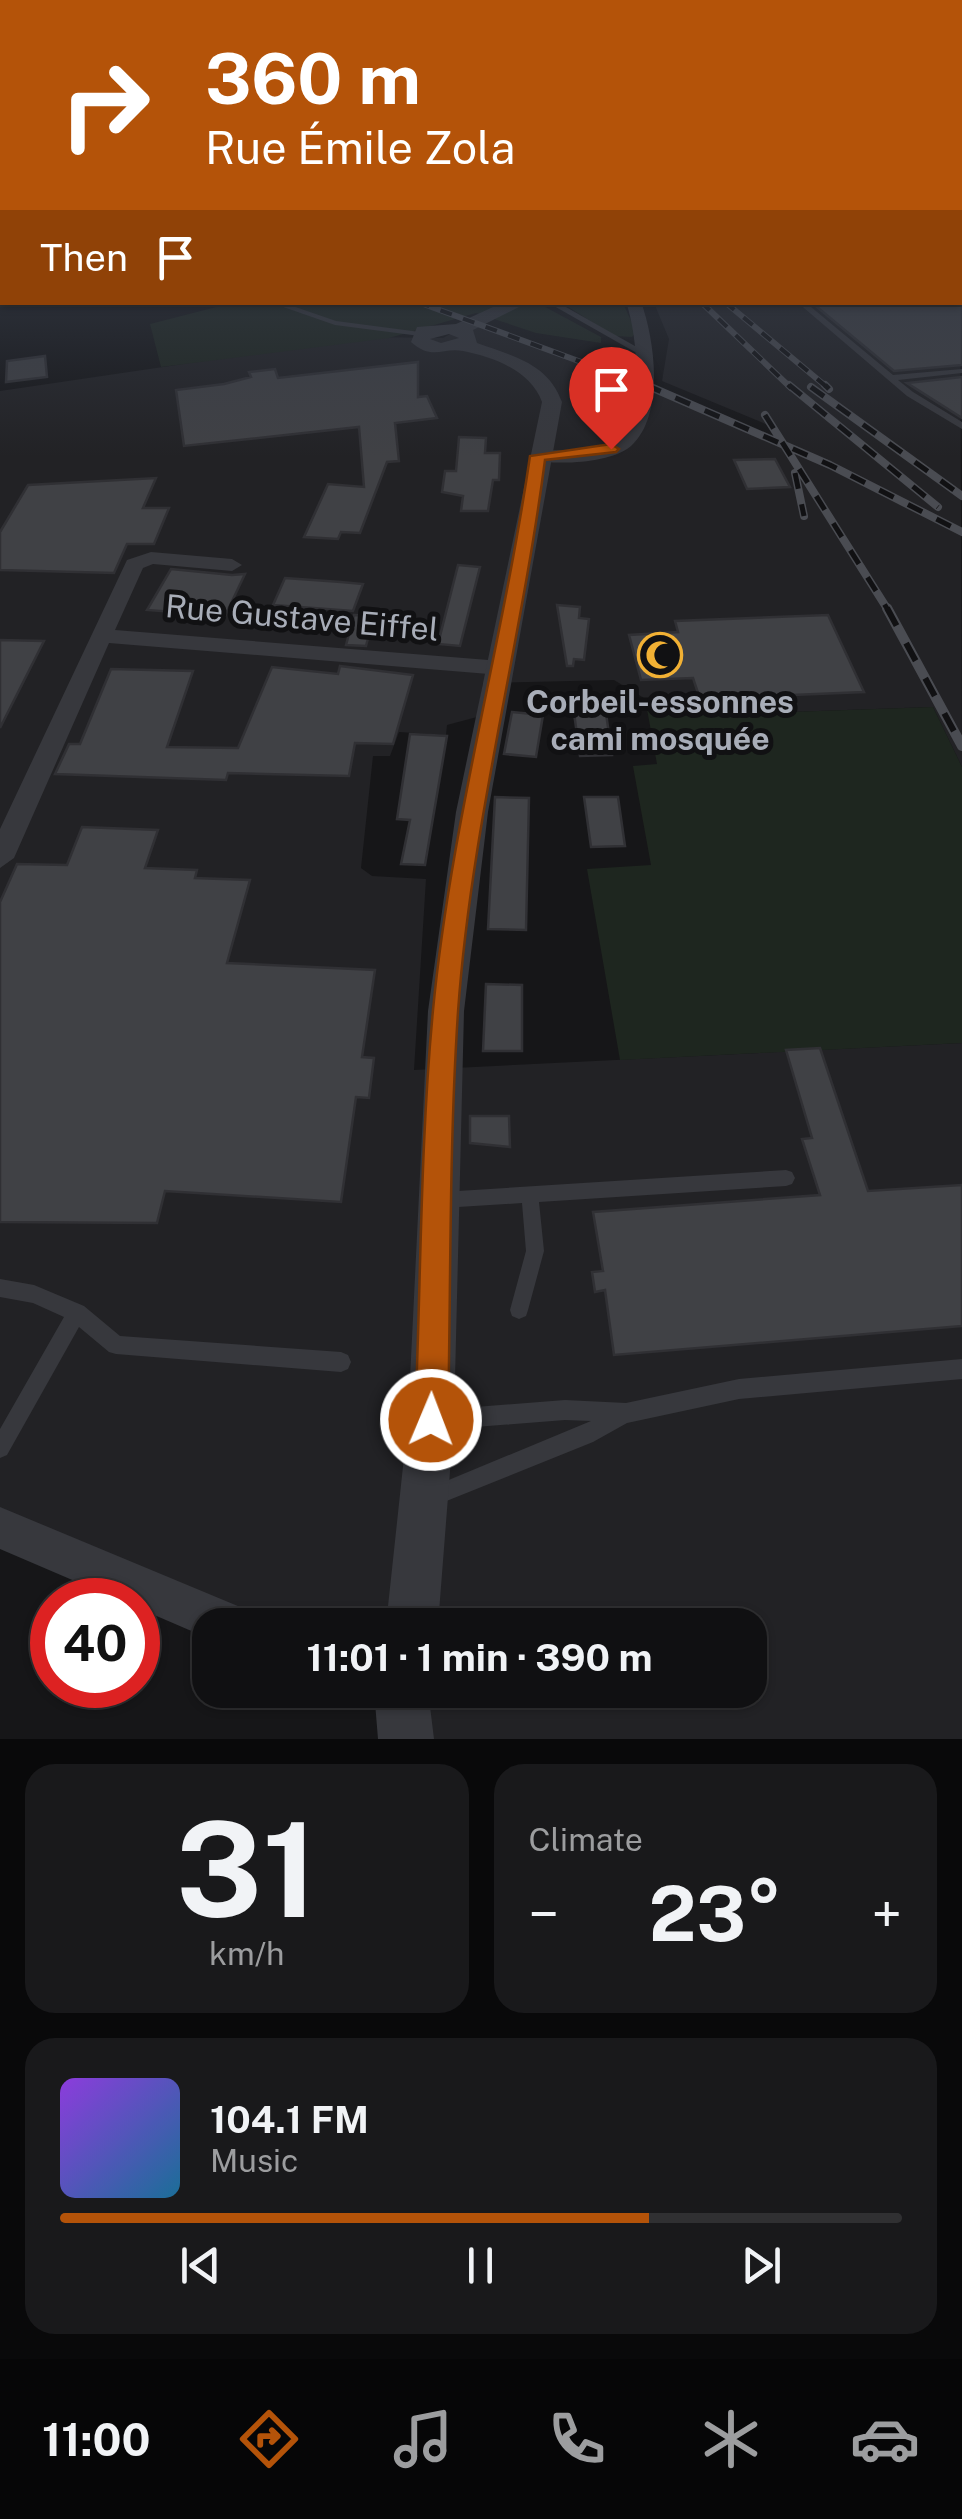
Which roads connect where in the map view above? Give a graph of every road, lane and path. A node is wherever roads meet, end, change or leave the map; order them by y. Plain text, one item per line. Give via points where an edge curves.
1 (281, 305) edge
2 (515, 305) edge
3 (555, 305) edge
4 (634, 305) edge
5 (804, 305) edge
6 (420, 334) joint
7 (462, 337) junction
8 (645, 354) junction
9 (962, 371) edge
10 (892, 378) junction
11 (962, 426) edge
12 (538, 456) junction
13 (232, 565) dead end
14 (98, 635) junction
15 (500, 668) junction
16 (0, 858) edge
17 (786, 1178) dead end
18 (530, 1196) junction
19 (436, 1201) junction
20 (0, 1288) edge
21 (518, 1310) dead end
22 (78, 1313) junction
23 (341, 1362) dead end
24 (962, 1369) edge
25 (626, 1413) junction
26 (431, 1420) junction
27 (0, 1448) edge
28 (425, 1500) junction
29 (0, 1528) edge
30 (414, 1608) edge
31 (192, 1609) edge
32 (403, 1708) edge
33 (406, 1739) edge

1 - 6 lane via 335,323
2 - 7 street
3 - 8 lane
4 - 8 street
5 - 10 lane
6 - 7 street via 420,342 433,348
7 - 12 street via 525,368 549,388 552,402
8 - 12 street via 635,433 611,449
9 - 10 lane
10 - 11 lane
12 - 15 street
13 - 14 street, Rue Gustave Eiffel via 151,558 134,564
14 - 15 street, Rue Gustave Eiffel
14 - 16 street, Rue Gustave Eiffel
15 - 19 street via 472,812 446,1011
17 - 18 lane
18 - 19 lane
18 - 21 lane via 535,1251
19 - 26 street
20 - 22 lane
22 - 23 lane via 116,1345
22 - 27 lane
24 - 25 lane via 739,1389
25 - 26 lane via 566,1410
25 - 28 lane
26 - 28 street
28 - 30 street
29 - 31 street
32 - 33 street

